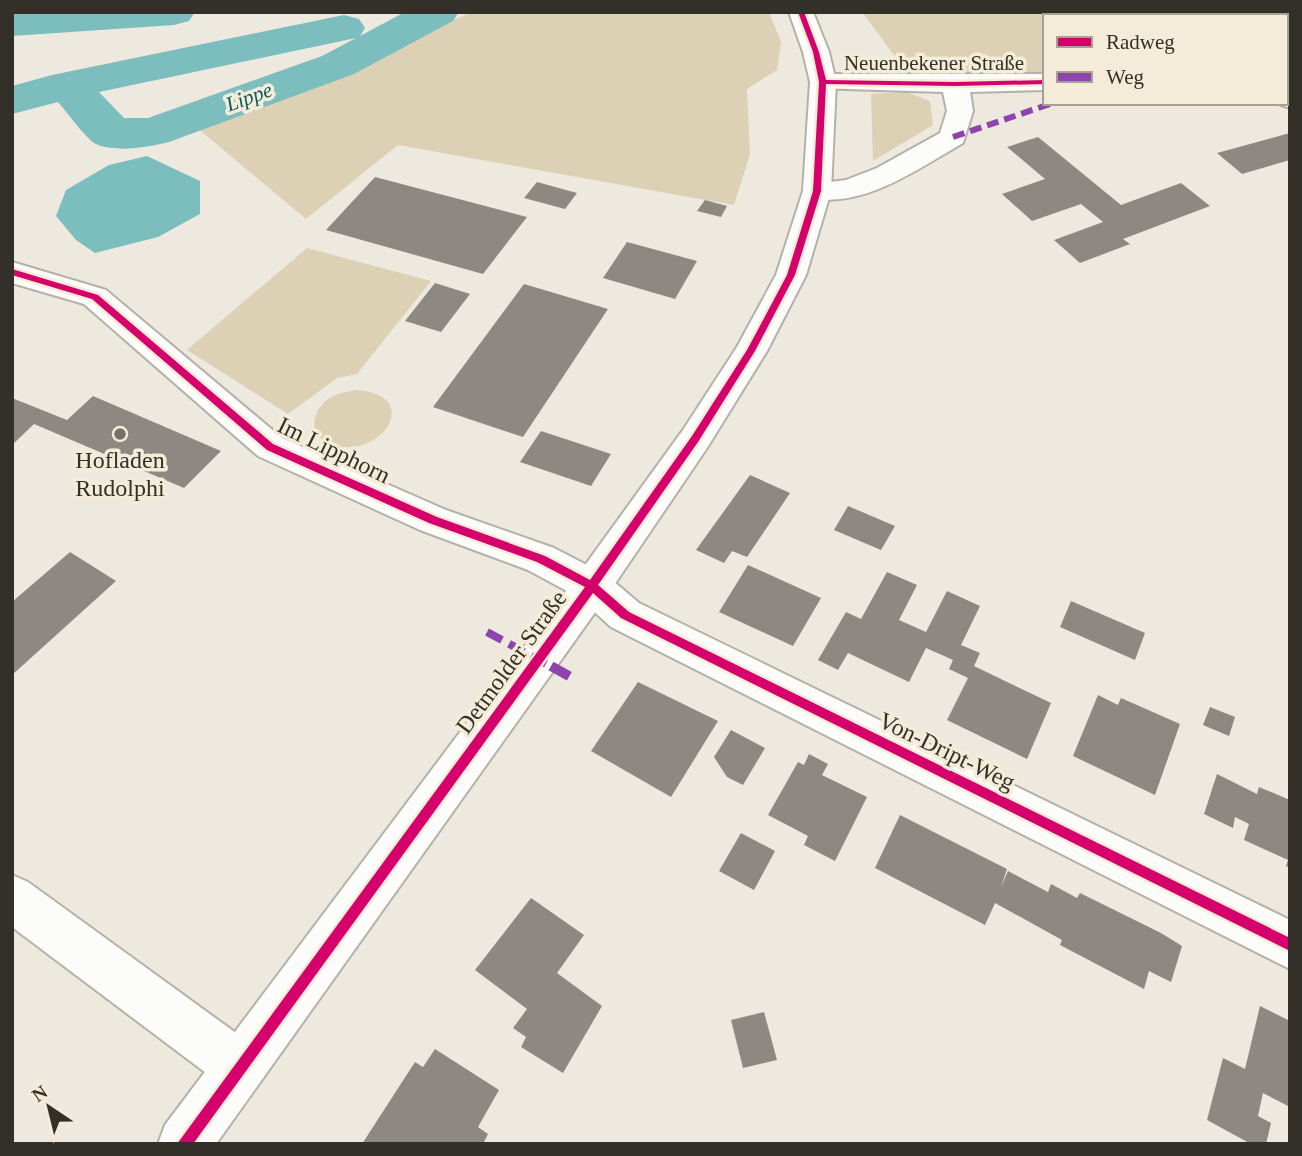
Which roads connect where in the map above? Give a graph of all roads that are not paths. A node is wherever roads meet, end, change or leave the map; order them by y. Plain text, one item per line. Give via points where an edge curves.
1 (801, 12) edge
2 (823, 82) junction
3 (1043, 82) edge
4 (955, 84) junction
5 (817, 191) junction
6 (12, 272) edge
7 (592, 586) junction
8 (12, 898) edge
9 (1290, 945) edge
10 (240, 1068) junction
11 (184, 1144) edge

1 - 2 street, Detmolder Straße
2 - 4 street, Neuenbekener Straße
2 - 5 street, Detmolder Straße
3 - 4 street, Neuenbekener Straße
4 - 5 street, Neuenbekener Straße via 960,111 953,137 887,174 850,188
5 - 7 street, Detmolder Straße via 791,275 751,351
6 - 7 street, Im Lipphorn via 95,297 270,447 433,520 541,559
7 - 9 street, Von-Dript-Weg via 625,615
7 - 10 street, Detmolder Straße
8 - 10 street
10 - 11 street, Detmolder Straße

